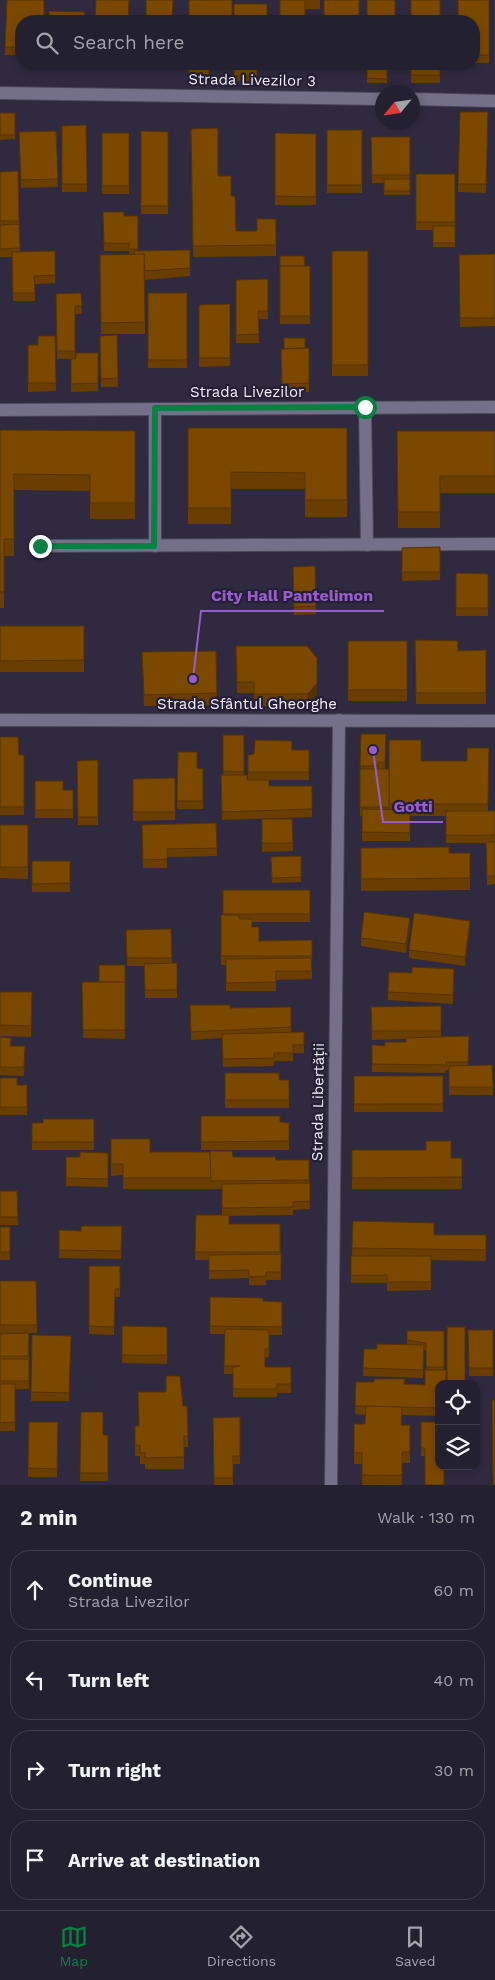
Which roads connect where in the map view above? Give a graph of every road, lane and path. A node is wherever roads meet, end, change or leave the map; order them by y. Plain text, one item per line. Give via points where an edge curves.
1 (0, 93) edge
2 (375, 99) edge
3 (420, 99) edge
4 (495, 101) edge
5 (365, 407) junction
6 (495, 407) edge
7 (155, 408) junction
8 (0, 410) edge
9 (495, 544) edge
10 (367, 545) junction
11 (40, 546) dead end
12 (154, 546) junction
13 (0, 720) edge
14 (339, 720) junction
15 (495, 721) edge
16 (330, 1485) edge

1 - 2 street, Strada Livezilor 3
3 - 4 street
5 - 6 street, Strada Livezilor
5 - 7 street, Strada Livezilor
5 - 10 street
7 - 8 street, Strada Livezilor
7 - 12 street
9 - 10 street
10 - 12 street
11 - 12 street
13 - 14 street, Strada Sfântul Gheorghe
14 - 15 street, Strada Sfântul Gheorghe
14 - 16 street, Strada Libertății

